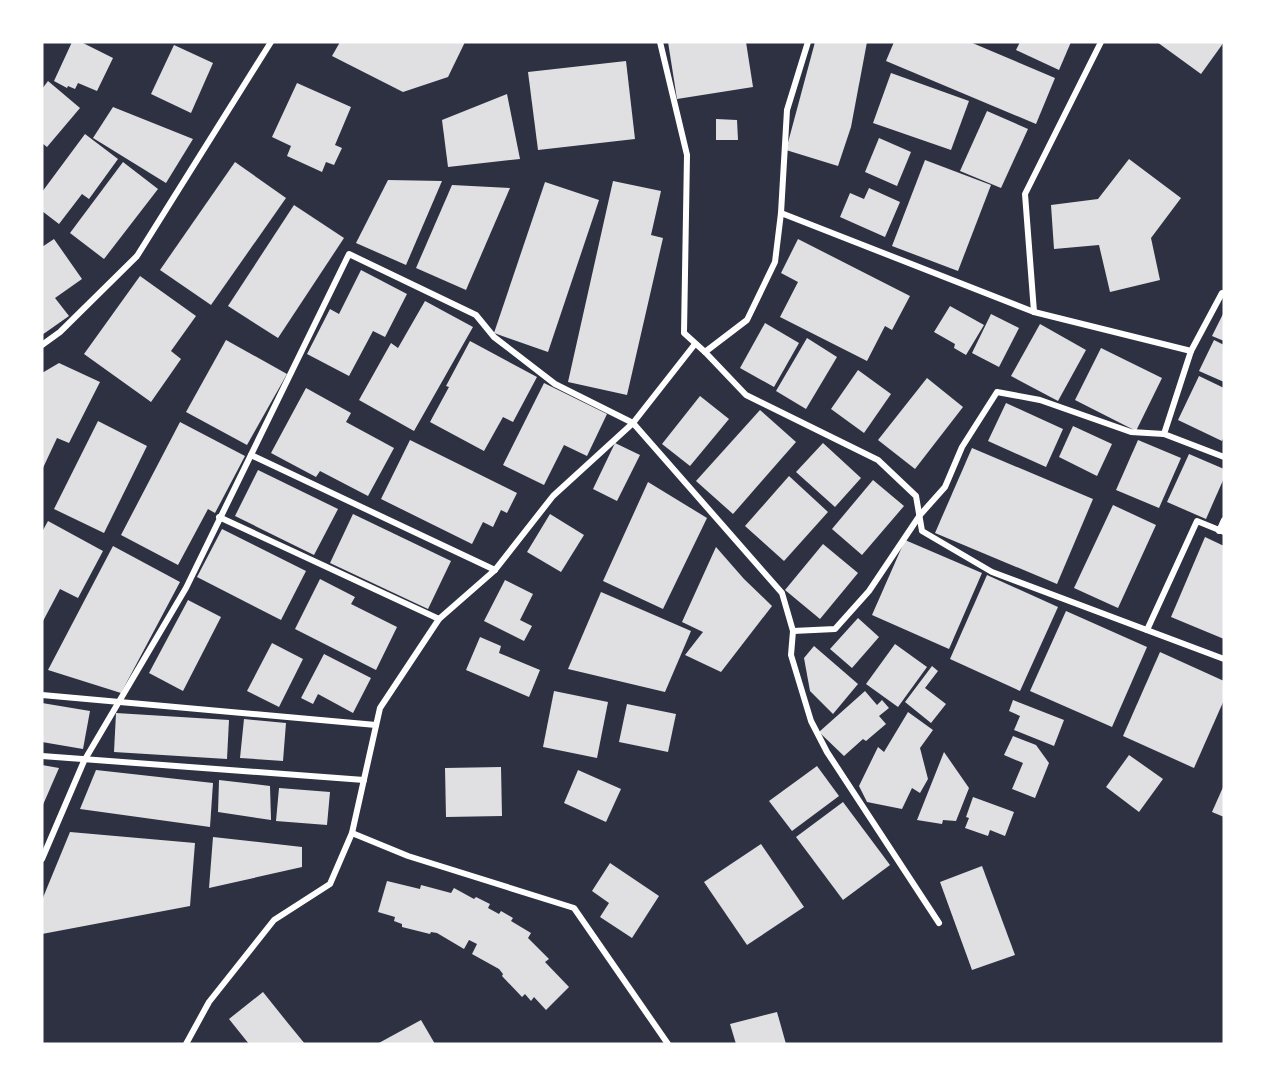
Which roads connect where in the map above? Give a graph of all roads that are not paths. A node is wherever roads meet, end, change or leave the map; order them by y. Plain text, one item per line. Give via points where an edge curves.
1 (271, 42) edge
2 (660, 42) edge
3 (808, 42) edge
4 (1101, 42) edge
5 (781, 213) junction
6 (1223, 293) edge
7 (1034, 312) junction
8 (695, 344) junction
9 (42, 345) edge
10 (1191, 351) junction
11 (705, 352) junction
12 (633, 423) junction
13 (1164, 434) junction
14 (251, 456) junction
15 (1224, 457) edge
16 (920, 515) junction
17 (219, 517) junction
18 (1224, 520) edge
19 (1222, 532) edge
20 (495, 570) junction
21 (439, 620) junction
22 (1148, 630) junction
23 (793, 631) junction
24 (1224, 659) edge
25 (42, 695) edge
26 (119, 702) junction
27 (376, 725) junction
28 (42, 756) edge
29 (84, 760) junction
30 (364, 780) junction
31 (352, 833) junction
32 (42, 859) edge
33 (939, 923) dead end
34 (186, 1044) edge
35 (668, 1044) edge

1 - 9 street via 137,256
2 - 8 street via 687,155 684,333
3 - 5 street via 787,110
4 - 7 street via 1025,194
5 - 7 street
5 - 11 street via 775,261 747,320
6 - 10 street
7 - 10 street
8 - 11 street
8 - 12 street
10 - 13 street
11 - 16 street via 746,395 878,460 916,496
12 - 14 street via 555,384 494,337 476,315 350,254
12 - 20 street via 553,496
12 - 23 street via 782,593
13 - 15 street
13 - 16 street via 1131,432 1040,400 997,392 962,447 945,486
14 - 17 street
14 - 20 street
16 - 22 street via 922,531 992,572
16 - 23 street via 869,591 835,629
17 - 21 street
17 - 26 street via 186,588
18 - 19 street
19 - 22 street via 1197,521
20 - 21 street
21 - 27 street via 380,708
22 - 24 street
23 - 33 street via 791,655 811,721 827,752
25 - 26 street
26 - 27 street
26 - 29 street
27 - 30 street
28 - 29 street
29 - 30 street
29 - 32 street
30 - 31 street
31 - 34 street via 330,884 274,920 209,1002
31 - 35 street via 408,856 574,908

